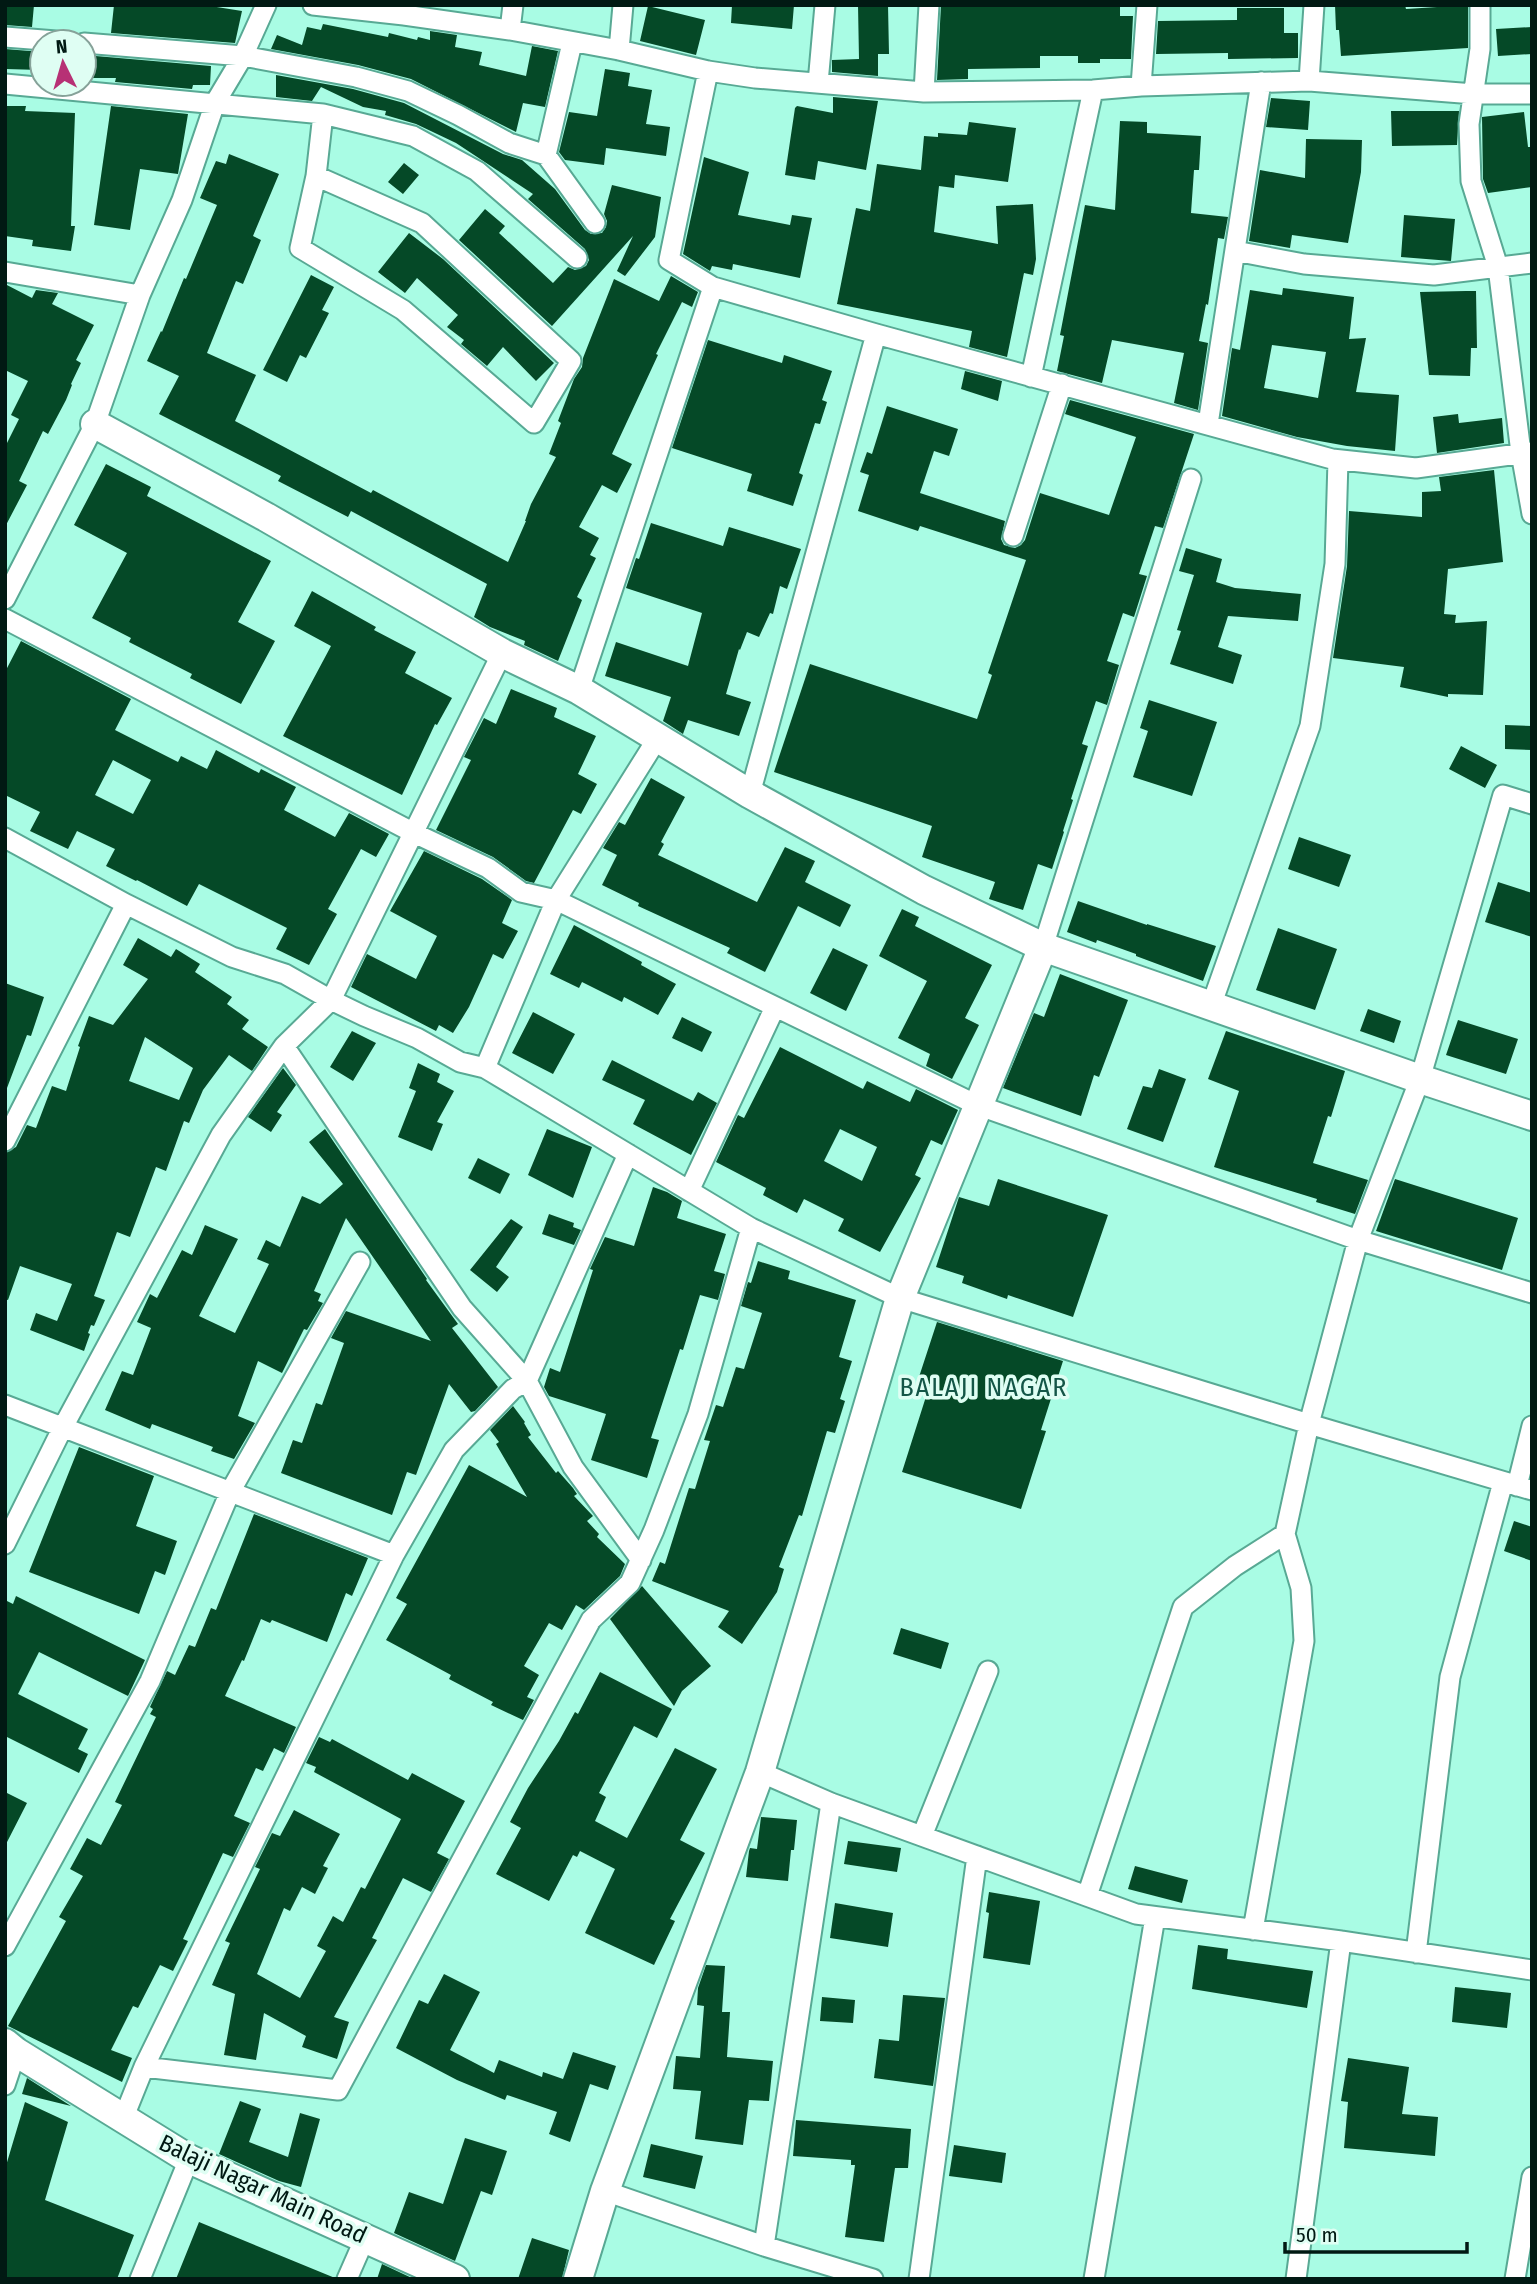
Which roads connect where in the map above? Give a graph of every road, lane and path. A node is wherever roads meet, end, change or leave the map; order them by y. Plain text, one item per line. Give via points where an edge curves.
1 (266, 5) edge
2 (313, 5) edge
3 (513, 5) edge
4 (623, 5) edge
5 (825, 5) edge
6 (929, 5) edge
7 (1147, 5) edge
8 (1314, 5) edge
9 (1480, 5) edge
10 (405, 10) edge
11 (510, 30) junction
12 (5, 37) edge
13 (28, 39) edge
14 (572, 43) junction
15 (98, 44) edge
16 (619, 50) junction
17 (243, 56) junction
18 (708, 71) junction
19 (1309, 81) junction
20 (1261, 82) junction
21 (5, 83) edge
22 (818, 83) junction
23 (1141, 86) junction
24 (1093, 90) junction
25 (924, 92) junction
26 (1474, 94) junction
27 (1532, 94) edge
28 (215, 103) junction
29 (323, 114) junction
30 (546, 155) junction
31 (316, 176) junction
32 (595, 223) dead end
33 (1235, 251) junction
34 (578, 258) dead end
35 (1532, 263) edge
36 (1498, 267) junction
37 (5, 272) edge
38 (713, 286) junction
39 (140, 295) junction
40 (876, 334) junction
41 (1031, 377) junction
42 (1062, 384) junction
43 (95, 424) junction
44 (1208, 424) junction
45 (1527, 453) edge
46 (1338, 460) junction
47 (1191, 479) dead end
48 (1532, 514) edge
49 (1013, 536) dead end
50 (5, 599) edge
51 (5, 619) edge
52 (502, 653) junction
53 (579, 690) junction
54 (657, 739) junction
55 (750, 794) junction
56 (1532, 804) edge
57 (414, 833) junction
58 (5, 838) edge
59 (556, 900) junction
60 (126, 904) junction
61 (1043, 947) junction
62 (331, 1000) junction
63 (1211, 1006) junction
64 (775, 1007) junction
65 (284, 1046) junction
66 (485, 1068) junction
67 (1420, 1079) junction
68 (977, 1105) junction
69 (1532, 1116) edge
70 (5, 1141) edge
71 (628, 1154) junction
72 (689, 1191) junction
73 (751, 1228) junction
74 (1358, 1240) junction
75 (360, 1262) dead end
76 (1532, 1293) edge
77 (900, 1298) junction
78 (527, 1381) junction
79 (5, 1405) edge
80 (1309, 1424) junction
81 (1532, 1426) edge
82 (63, 1427) junction
83 (1517, 1486) edge
84 (230, 1492) junction
85 (1285, 1534) junction
86 (5, 1544) edge
87 (394, 1555) junction
88 (641, 1560) junction
89 (988, 1671) dead end
90 (760, 1772) junction
91 (831, 1802) junction
92 (922, 1836) junction
93 (977, 1856) junction
94 (1087, 1896) junction
95 (1156, 1917) junction
96 (1253, 1930) junction
97 (1341, 1941) junction
98 (5, 1946) edge
99 (1416, 1953) junction
100 (1532, 1970) edge
101 (10, 2048) edge
102 (144, 2067) junction
103 (5, 2085) edge
104 (122, 2119) junction
105 (189, 2159) junction
106 (1532, 2176) edge
107 (605, 2191) junction
108 (365, 2238) junction
109 (764, 2246) junction
110 (140, 2279) edge
111 (347, 2279) edge
112 (455, 2279) edge
113 (578, 2279) edge
114 (873, 2279) edge
115 (919, 2279) edge
116 (1094, 2279) edge
117 (1296, 2279) edge
118 (1515, 2279) edge

1 - 17 street
2 - 10 street
3 - 11 street
4 - 16 street
5 - 22 street
6 - 25 street
7 - 23 street
8 - 19 street
9 - 26 street
10 - 11 street
11 - 14 street
12 - 13 street
14 - 16 street
14 - 30 street
15 - 17 street
16 - 18 street
17 - 28 street
17 - 30 street via 408,91 509,143
18 - 22 street
18 - 38 street via 669,260
19 - 20 street
19 - 26 street
20 - 23 street
20 - 33 street
21 - 28 street
22 - 25 street
23 - 24 street
24 - 25 street
24 - 41 street
26 - 27 street
26 - 36 street via 1469,124 1472,181
28 - 29 street
28 - 39 street via 182,200
29 - 31 street
29 - 34 street via 413,136 477,171
30 - 32 street
31 - 31 street via 300,248 403,310 534,423 571,361 422,223
33 - 36 street via 1304,264 1434,275
33 - 44 street
35 - 36 street
36 - 45 street
37 - 39 street
38 - 40 street
38 - 53 street
39 - 43 street
40 - 41 street
40 - 55 street
41 - 42 street
42 - 44 street
42 - 49 street
43 - 50 street
43 - 52 street
44 - 46 street
45 - 46 street via 1416,468
45 - 48 street
46 - 63 street via 1335,564 1310,726
47 - 61 street
51 - 57 street
52 - 53 street
52 - 57 street
53 - 54 street
54 - 55 street
54 - 59 street
55 - 61 street via 924,890
56 - 67 street via 1503,795
57 - 59 street via 488,868 521,892
57 - 62 street
58 - 60 street
59 - 64 street
59 - 66 street
60 - 62 street via 232,957 285,974
60 - 70 street
61 - 63 street
61 - 68 street
62 - 65 street
62 - 66 street via 460,1062
63 - 67 street
64 - 68 street
64 - 72 street
65 - 78 street via 462,1308
65 - 82 street via 221,1135
66 - 71 street
67 - 69 street
67 - 74 street
68 - 74 street
68 - 77 street
71 - 72 street
71 - 78 street
72 - 73 street
73 - 77 street
73 - 88 street via 698,1414
74 - 76 street
74 - 80 street
75 - 84 street
77 - 80 street
77 - 90 street
78 - 87 street via 513,1389 454,1450
78 - 88 street via 573,1467
79 - 82 street
80 - 83 street
80 - 85 street
81 - 83 street
82 - 84 street
82 - 86 street
83 - 99 street via 1450,1677
84 - 87 street
84 - 98 street via 150,1681
85 - 94 street via 1184,1607
85 - 96 street via 1301,1588 1304,1641
87 - 102 street
88 - 102 street via 631,1583 591,1620 338,2090
89 - 92 street
90 - 91 street
90 - 107 street
91 - 92 street
91 - 109 street
92 - 93 street
93 - 94 street
93 - 115 street
94 - 95 street
95 - 96 street
95 - 116 street
96 - 97 street
97 - 99 street
97 - 117 street
99 - 100 street
101 - 103 street
101 - 104 street, Balaji Nagar Main Road
102 - 104 street
104 - 105 street, Balaji Nagar Main Road
105 - 108 street, Balaji Nagar Main Road
105 - 110 street
106 - 118 street
107 - 109 street
107 - 113 street
108 - 111 street
108 - 112 street, Balaji Nagar Main Road
109 - 114 street

